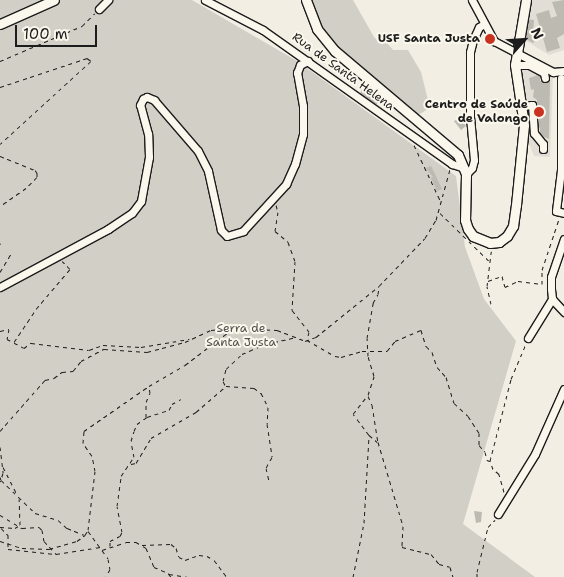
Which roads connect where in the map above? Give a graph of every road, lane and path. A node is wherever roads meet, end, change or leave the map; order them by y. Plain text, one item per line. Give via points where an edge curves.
1 (54, 0) edge
2 (108, 0) edge
3 (205, 0) edge
4 (306, 0) edge
5 (472, 0) edge
6 (526, 0) edge
7 (99, 8) joint
8 (0, 24) edge
9 (484, 24) junction
10 (516, 53) junction
11 (0, 61) edge
12 (308, 61) junction
13 (515, 65) junction
14 (562, 75) edge
15 (544, 78) dead end
16 (0, 87) edge
17 (522, 106) junction
18 (410, 134) junction
19 (0, 144) edge
20 (543, 149) dead end
21 (0, 156) edge
22 (452, 164) junction
23 (562, 170) edge
24 (465, 171) junction
25 (272, 200) junction
26 (442, 203) junction
27 (0, 206) edge
28 (439, 212) junction
29 (562, 213) edge
30 (564, 239) edge
31 (490, 243) junction
32 (12, 252) dead end
33 (60, 259) dead end
34 (491, 263) junction
35 (0, 272) edge
36 (488, 281) junction
37 (379, 286) junction
38 (0, 287) edge
39 (552, 299) junction
40 (491, 304) dead end
41 (564, 312) edge
42 (234, 328) junction
43 (0, 330) edge
44 (294, 338) junction
45 (528, 338) joint
46 (188, 339) junction
47 (307, 340) junction
48 (14, 342) junction
49 (368, 351) junction
50 (148, 386) junction
51 (226, 386) junction
52 (564, 389) edge
53 (368, 395) junction
54 (180, 399) dead end
55 (146, 418) junction
56 (0, 431) edge
57 (369, 435) junction
58 (378, 442) junction
59 (0, 446) edge
60 (490, 461) junction
61 (131, 464) junction
62 (3, 467) junction
63 (0, 477) edge
64 (0, 481) edge
65 (269, 481) dead end
66 (510, 493) junction
67 (18, 497) junction
68 (498, 514) joint
69 (0, 515) edge
70 (20, 525) junction
71 (0, 527) edge
72 (88, 530) junction
73 (85, 535) junction
74 (0, 542) edge
75 (7, 543) junction
76 (142, 544) junction
77 (100, 546) junction
78 (110, 546) junction
79 (49, 549) junction
80 (102, 550) junction
81 (56, 554) junction
82 (168, 573) junction
83 (106, 577) edge
84 (171, 577) edge
85 (188, 577) edge
86 (227, 577) edge
87 (353, 577) edge
88 (453, 577) edge
89 (478, 577) edge

1 - 8 main road
2 - 7 street
3 - 12 street, Rua de Santa Helena via 263,30
4 - 24 main road via 312,20 323,38 450,146
5 - 9 street
6 - 10 main road
7 - 11 path via 82,26
9 - 10 street via 494,41
9 - 24 street via 473,40 470,52 474,160 472,168
10 - 13 main road
10 - 14 street
12 - 18 street, Rua de Santa Helena
12 - 25 street via 300,65 297,73 303,106 303,134 289,178
13 - 15 street via 529,65 544,73
13 - 17 main road
14 - 23 street
16 - 19 path via 87,58 91,61
17 - 20 street via 532,105 534,134 543,144
17 - 31 main road via 523,137 513,226 499,242
18 - 22 street, Rua de Santa Helena
18 - 26 path
21 - 27 path via 35,170 37,177
22 - 24 street, Rua de Santa Helena
22 - 26 path
23 - 29 street via 556,199 556,211
24 - 31 main road via 465,220 473,236
25 - 38 street via 243,231 227,236 221,230 208,170 198,151 154,100 147,97 140,105 148,134 149,158 141,202 132,213 108,229
25 - 47 path via 278,212 275,231 293,251 292,310 309,332
26 - 28 path
28 - 34 path
28 - 37 path via 425,238
29 - 36 path via 542,270 542,284 518,281 505,287 502,276
30 - 39 street via 552,277
31 - 34 path
32 - 35 path
33 - 48 path via 70,269 36,309
34 - 36 path
36 - 40 path
37 - 47 path via 316,337
37 - 49 path via 368,325
39 - 41 street
39 - 45 street
42 - 44 path via 277,330
42 - 46 path via 210,330
42 - 50 path via 185,365
43 - 48 path via 8,329 8,340
44 - 47 path
44 - 51 path via 242,354 226,369 223,381
45 - 60 path via 511,379
46 - 48 path via 142,347 103,345 89,350 32,344 23,348
46 - 56 path via 147,352 113,348 98,352 81,361 73,370 45,380
47 - 49 path via 342,358
49 - 53 path via 374,376
49 - 60 path via 387,351 395,340 421,330 437,367 446,377 454,403 468,416 479,434 479,445
50 - 55 path
50 - 72 path via 84,431 83,443 92,456 95,471
51 - 61 path via 196,412 151,438 136,463
51 - 65 path via 254,388 261,393 268,407 272,458 266,468
52 - 66 street via 535,454
53 - 57 path via 353,414
53 - 58 path
54 - 55 path via 169,410
55 - 61 path via 137,424 134,431
57 - 58 path
57 - 87 path via 364,523
58 - 88 path via 403,526 402,547 431,554 439,564 450,567
59 - 62 path
60 - 66 path via 499,474 504,494
61 - 78 path via 121,476 117,506 122,532 110,541
62 - 64 path
62 - 67 path
63 - 64 path
64 - 67 path
66 - 68 street
67 - 70 path
67 - 73 path via 35,513 58,520 67,528
68 - 89 path via 488,527
69 - 70 path
70 - 71 path
70 - 79 path via 28,529 39,527
71 - 75 path via 8,535
72 - 73 path
72 - 77 path
73 - 79 path via 77,541
74 - 75 path
75 - 79 path via 22,548
75 - 81 path via 8,550
76 - 78 path via 126,542
76 - 82 path via 154,567
76 - 86 path via 171,544 178,556 185,560 207,556
77 - 80 path
77 - 81 path
78 - 80 path
79 - 81 path
80 - 83 path via 110,568
82 - 84 path
82 - 85 path

